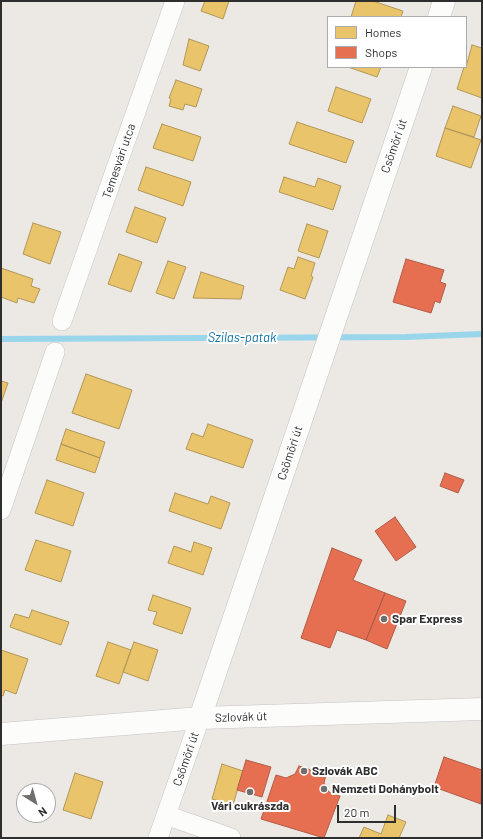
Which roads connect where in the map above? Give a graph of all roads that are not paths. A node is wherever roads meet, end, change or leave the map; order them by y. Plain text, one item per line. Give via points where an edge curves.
1 (175, 1) edge
2 (444, 1) edge
3 (439, 16) edge
4 (422, 68) edge
5 (62, 321) dead end
6 (55, 352) dead end
7 (1, 510) edge
8 (482, 709) edge
9 (200, 718) junction
10 (1, 734) edge
11 (166, 815) junction
12 (158, 838) edge
13 (230, 838) edge

1 - 5 street, Temesvári utca
2 - 3 main road
4 - 9 main road, Csömöri út
6 - 7 street
8 - 9 main road, Szlovák út
9 - 10 main road, Szlovák út
9 - 11 street, Csömöri út
11 - 12 street, Csömöri út
11 - 13 street

